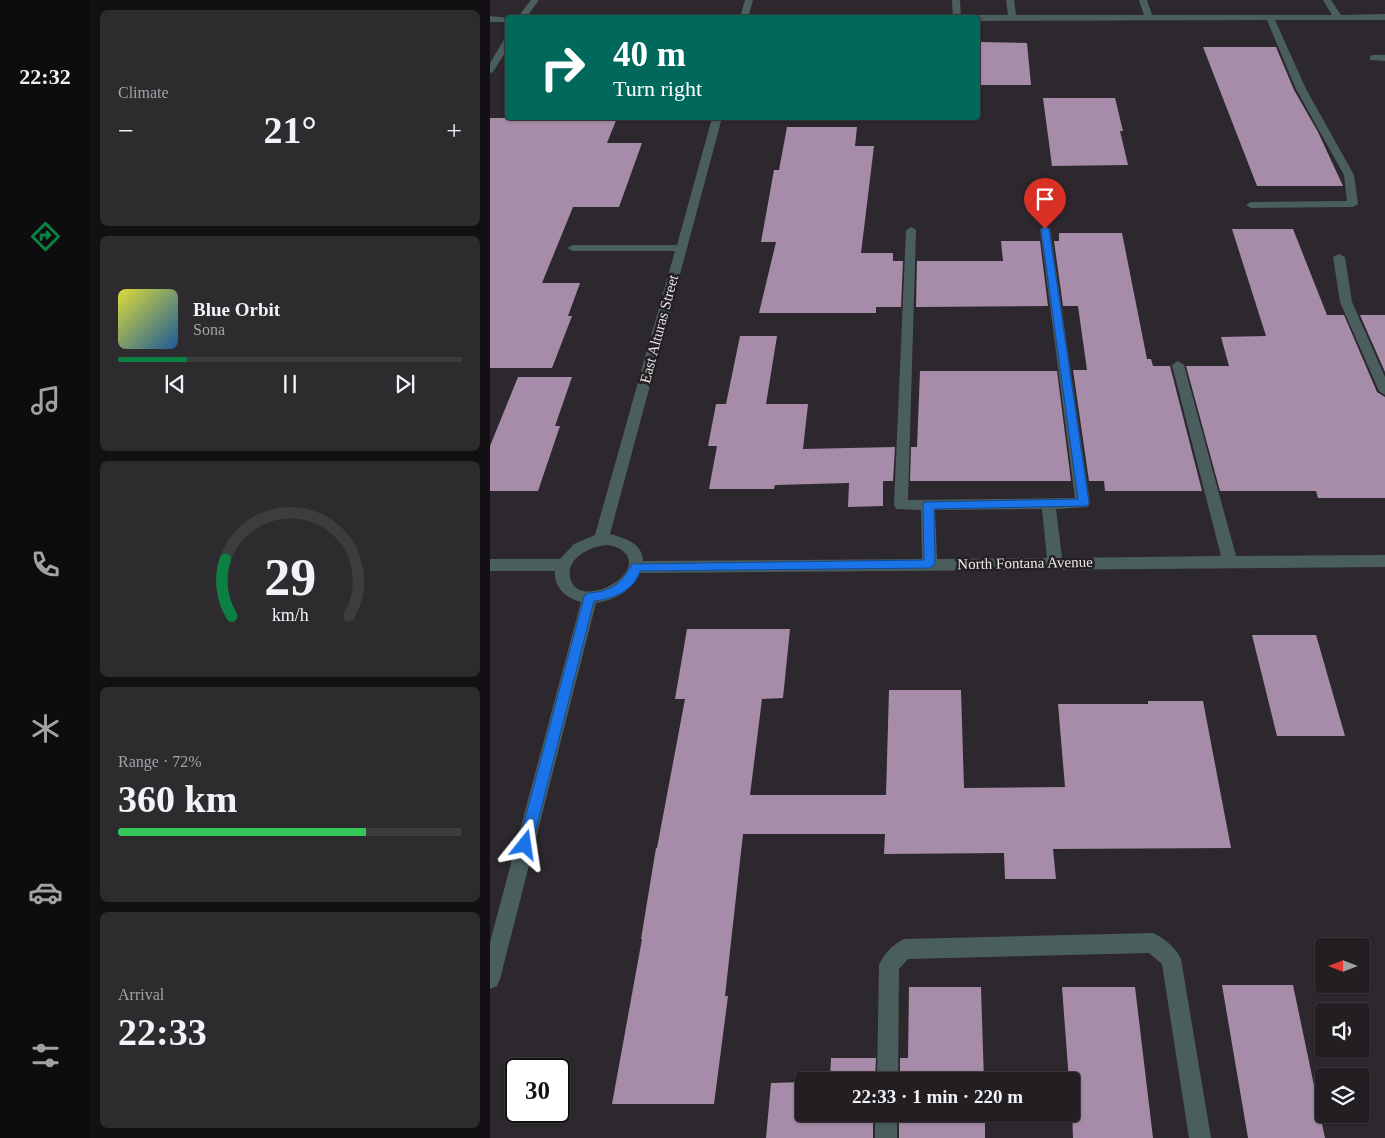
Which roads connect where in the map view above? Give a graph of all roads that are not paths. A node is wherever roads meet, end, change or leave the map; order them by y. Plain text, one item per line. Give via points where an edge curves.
1 (535, 0) edge
2 (749, 0) edge
3 (956, 0) edge
4 (1010, 0) edge
5 (1143, 0) edge
6 (1326, 0) edge
7 (523, 15) edge
8 (745, 15) edge
9 (957, 15) edge
10 (1270, 17) junction
11 (1338, 17) junction
12 (1385, 17) edge
13 (980, 18) edge
14 (1012, 18) junction
15 (1148, 18) junction
16 (490, 19) edge
17 (505, 19) edge
18 (505, 45) edge
19 (1373, 58) dead end
20 (1385, 58) edge
21 (490, 70) edge
22 (716, 120) edge
23 (1251, 205) dead end
24 (1045, 229) dead end
25 (911, 230) dead end
26 (573, 248) dead end
27 (681, 248) junction
28 (1339, 257) dead end
29 (1178, 365) dead end
30 (1385, 391) edge
31 (1048, 503) junction
32 (928, 505) junction
33 (601, 540) junction
34 (1385, 561) edge
35 (1230, 562) junction
36 (1055, 563) junction
37 (930, 564) junction
38 (490, 565) edge
39 (564, 565) junction
40 (636, 567) junction
41 (590, 597) junction
42 (490, 979) edge
43 (887, 1072) edge
44 (886, 1122) edge
45 (886, 1138) edge
46 (1200, 1138) edge

1 - 7 street
2 - 8 street
3 - 9 street
4 - 14 street
5 - 15 street
6 - 11 street
10 - 11 street
10 - 15 street
10 - 23 street via 1301,90 1349,175 1354,204
11 - 12 street
13 - 14 street
14 - 15 street
16 - 17 street
18 - 21 street
19 - 20 street
22 - 27 street, East Alturas Street
24 - 31 street via 1084,503
25 - 32 street via 902,505
26 - 27 street
27 - 33 street, East Alturas Street
28 - 30 street via 1346,302
29 - 35 street
31 - 32 street
31 - 36 street
32 - 37 street
33 - 39 street via 576,549
33 - 40 street via 620,541 630,546 635,554
34 - 35 street, North Fontana Avenue
35 - 36 street, North Fontana Avenue
36 - 37 street, North Fontana Avenue
37 - 40 street, North Fontana Avenue
38 - 39 street
39 - 41 street via 563,582 568,590
40 - 41 street via 627,584 603,596
41 - 42 street
43 - 46 street via 889,965 904,949 1153,943 1171,959
44 - 45 street

